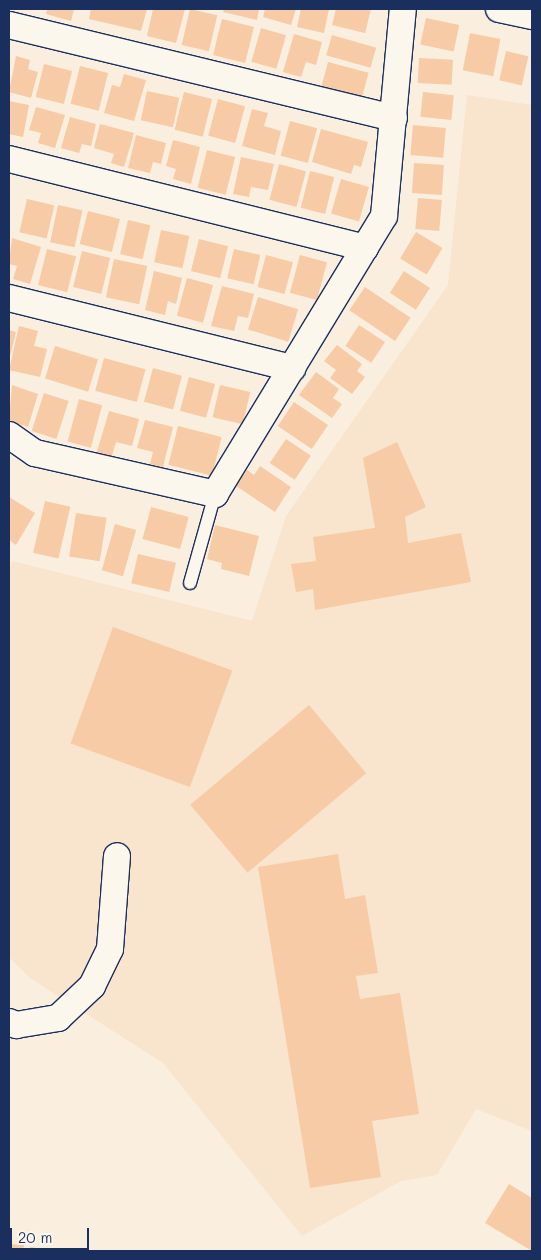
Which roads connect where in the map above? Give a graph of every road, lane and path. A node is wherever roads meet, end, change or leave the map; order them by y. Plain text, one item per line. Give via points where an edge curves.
1 (403, 9) edge
2 (499, 9) edge
3 (532, 16) edge
4 (9, 25) edge
5 (394, 118) junction
6 (9, 159) edge
7 (365, 248) junction
8 (9, 298) edge
9 (292, 368) junction
10 (9, 436) edge
11 (216, 494) junction
12 (190, 583) dead end
13 (117, 856) dead end
14 (9, 1022) edge

1 - 5 street
2 - 3 street
4 - 5 street
5 - 7 street via 384,216
6 - 7 street
7 - 9 street
8 - 9 street
9 - 11 street
10 - 11 street via 35,453
11 - 12 lane
13 - 14 street via 110,948 92,986 58,1018 16,1024

